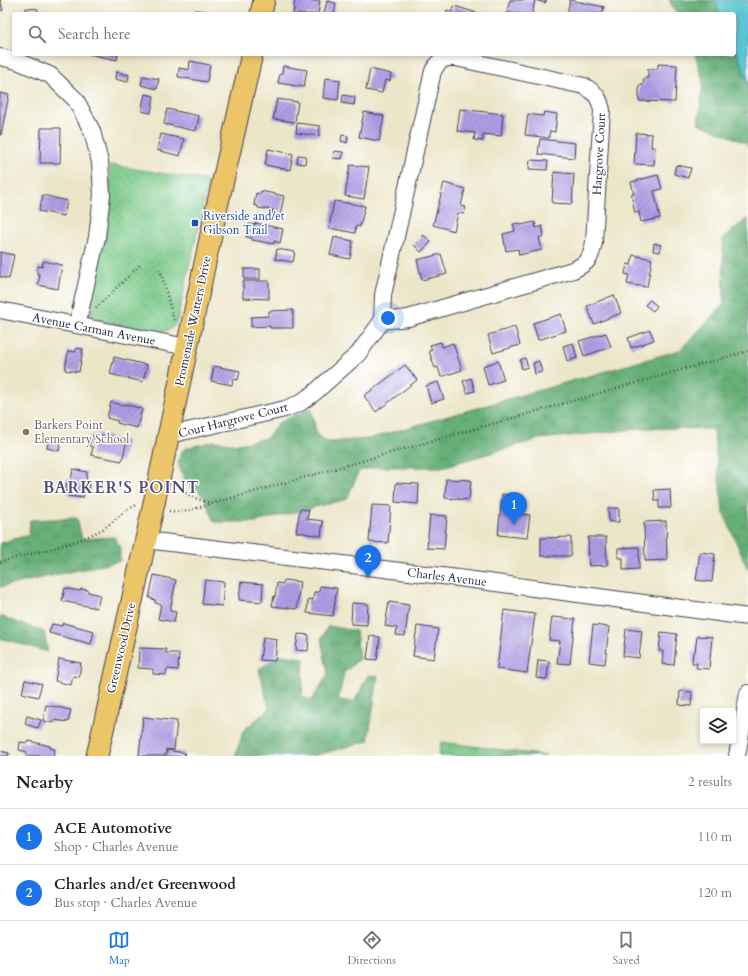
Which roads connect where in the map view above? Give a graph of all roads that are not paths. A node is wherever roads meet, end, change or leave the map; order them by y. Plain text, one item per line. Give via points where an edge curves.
1 (264, 0) edge
2 (261, 12) edge
3 (252, 56) edge
4 (0, 57) edge
5 (0, 310) edge
6 (382, 321) junction
7 (77, 325) junction
8 (187, 347) junction
9 (169, 435) junction
10 (146, 540) junction
11 (748, 617) edge
12 (748, 693) edge
13 (97, 756) edge
14 (737, 756) edge

1 - 2 main road
3 - 8 main road, Promenade Watters Drive
4 - 7 street via 50,75 76,100 92,131 100,162 102,195 97,237
5 - 7 street, Avenue Carman Avenue
6 - 6 street, Hargrove Court via 408,318 584,265 591,255 594,242 602,110 593,91 584,86 456,58 446,58 438,63 433,71 383,295
6 - 9 street, Cour Hargrove Court via 358,354 300,403 284,409
7 - 8 street, Avenue Carman Avenue
8 - 9 main road, Promenade Watters Drive
9 - 10 main road, Promenade Watters Drive
10 - 11 street, Charles Avenue
10 - 13 main road, Greenwood Drive
12 - 14 street

